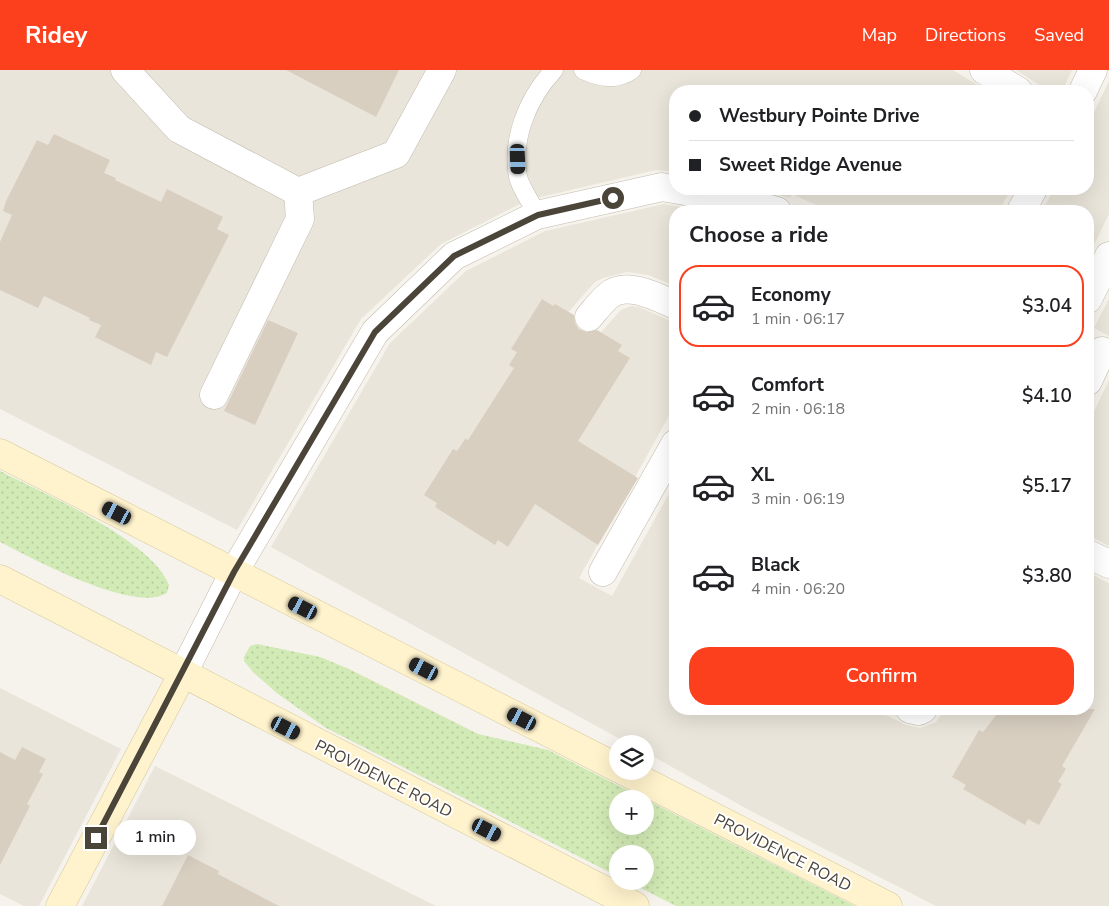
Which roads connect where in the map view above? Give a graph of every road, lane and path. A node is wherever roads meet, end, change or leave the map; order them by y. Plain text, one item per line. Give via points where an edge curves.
1 (125, 70) edge
2 (442, 70) edge
3 (554, 70) edge
4 (583, 70) edge
5 (632, 70) edge
6 (984, 70) edge
7 (1094, 70) edge
8 (1008, 85) edge
9 (1086, 85) edge
10 (669, 188) edge
11 (298, 192) junction
12 (709, 195) edge
13 (756, 205) edge
14 (538, 215) junction
15 (1109, 256) edge
16 (1094, 284) edge
17 (669, 302) edge
18 (589, 317) dead end
19 (1100, 350) edge
20 (1094, 366) edge
21 (214, 395) dead end
22 (0, 453) edge
23 (669, 455) edge
24 (1094, 557) edge
25 (1109, 564) edge
26 (234, 572) junction
27 (604, 572) dead end
28 (0, 579) edge
29 (182, 675) junction
30 (609, 763) edge
31 (642, 780) edge
32 (60, 906) edge
33 (635, 906) edge
34 (888, 906) edge

1 - 11 street via 179,129
2 - 11 street via 396,154
3 - 14 lane via 536,90 517,141 518,178
4 - 5 lane via 612,78
6 - 8 street
7 - 9 street
10 - 14 street via 662,187
11 - 21 street via 300,219
12 - 13 street
14 - 26 street via 454,256 375,332
15 - 16 street
17 - 18 street via 642,290 628,290 609,294
19 - 20 street
22 - 26 main road
23 - 27 street
24 - 25 street
26 - 29 street
26 - 30 main road
28 - 29 main road, PROVIDENCE ROAD
29 - 32 main road
29 - 33 main road, PROVIDENCE ROAD
31 - 34 main road, PROVIDENCE ROAD

